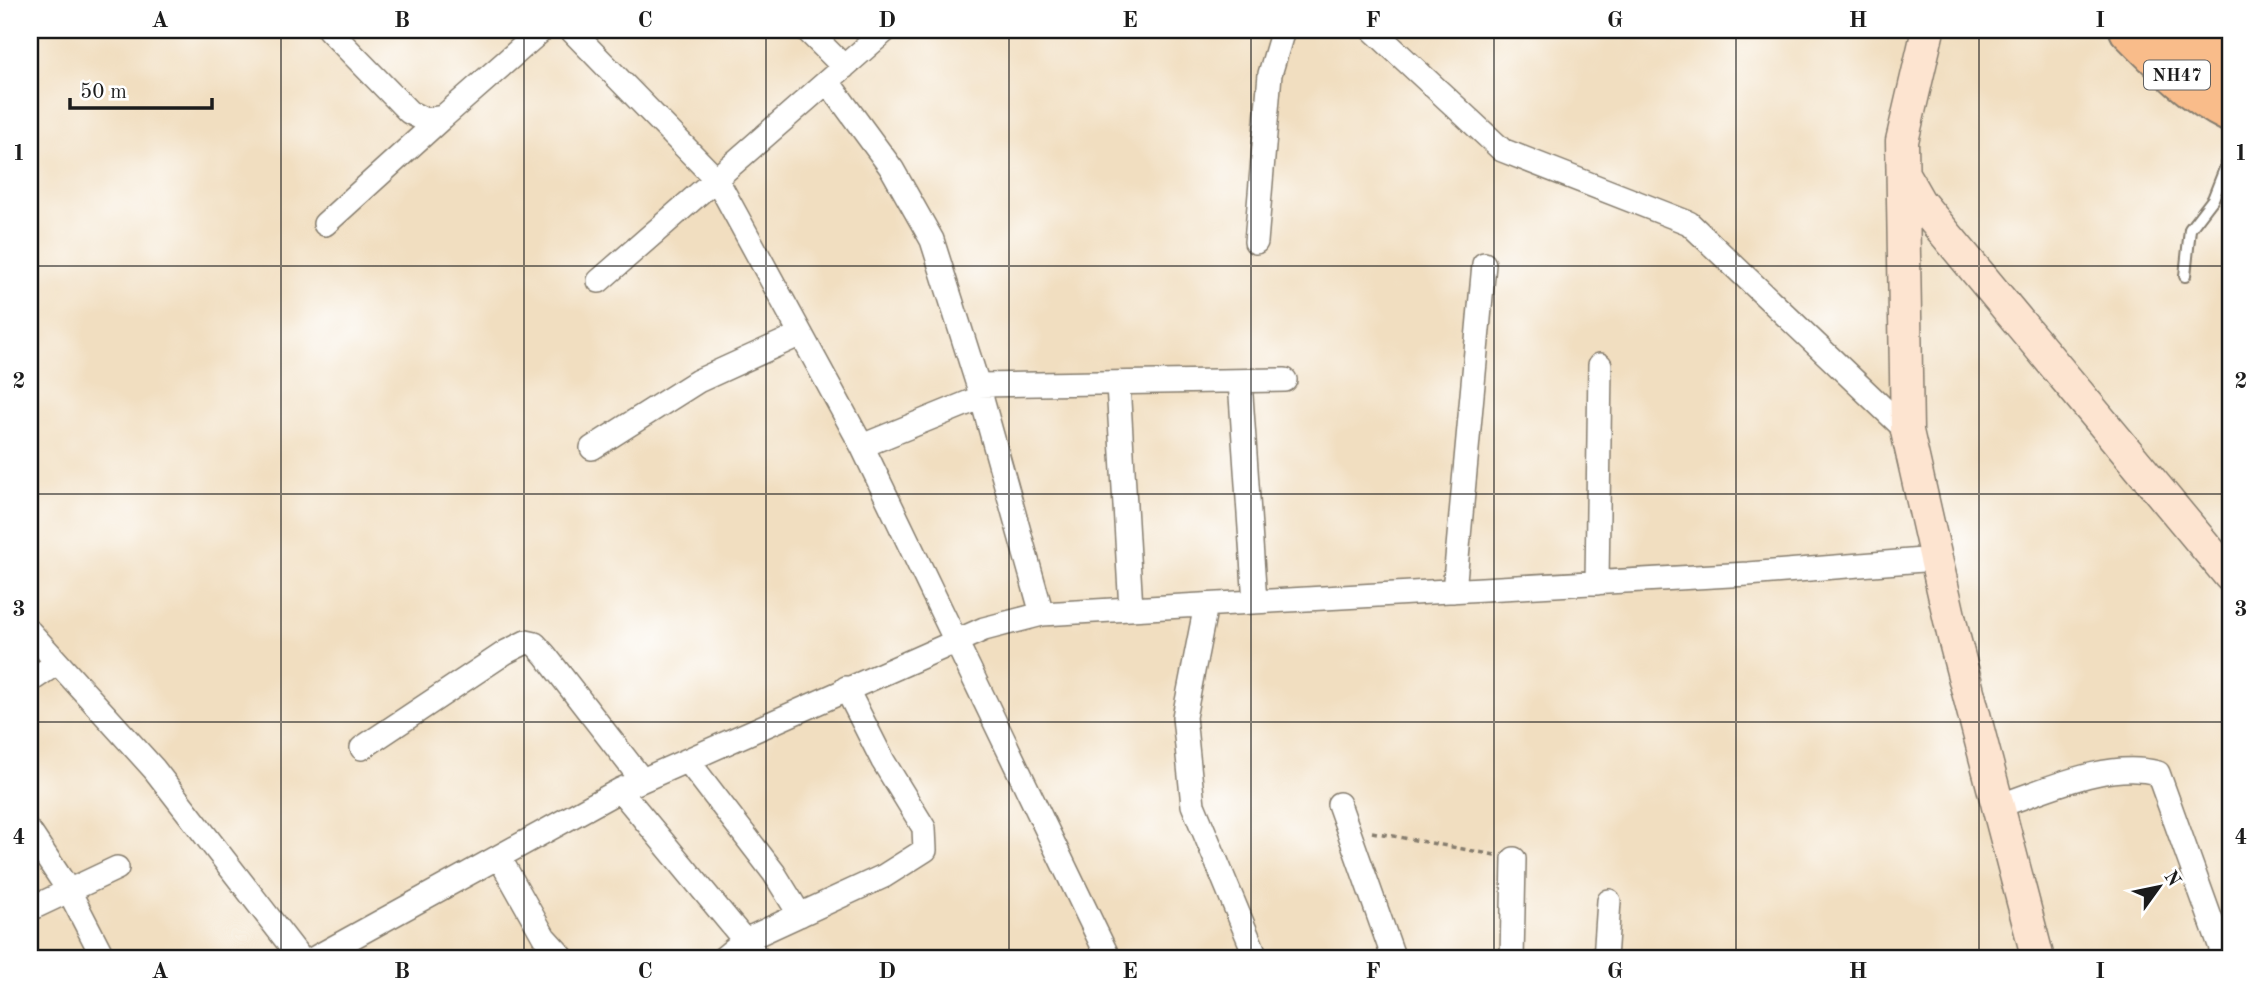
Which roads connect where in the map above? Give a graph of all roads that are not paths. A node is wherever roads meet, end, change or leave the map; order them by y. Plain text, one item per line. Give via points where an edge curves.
1 (329, 30) edge
2 (542, 30) edge
3 (571, 30) edge
4 (807, 30) edge
5 (886, 30) edge
6 (1283, 30) edge
7 (1373, 30) edge
8 (1928, 30) edge
9 (2129, 30) edge
10 (2173, 30) edge
11 (2230, 73) edge
12 (836, 74) junction
13 (2230, 113) edge
14 (443, 117) junction
15 (2230, 156) edge
16 (1902, 172) junction
17 (717, 180) junction
18 (325, 225) dead end
19 (1256, 242) dead end
20 (1484, 264) dead end
21 (2185, 276) dead end
22 (599, 281) dead end
23 (801, 334) junction
24 (1601, 365) dead end
25 (1285, 380) dead end
26 (1240, 381) junction
27 (1118, 384) junction
28 (980, 391) junction
29 (1907, 431) junction
30 (862, 446) junction
31 (592, 449) dead end
32 (1935, 559) junction
33 (2230, 576) edge
34 (1597, 583) junction
35 (1454, 591) junction
36 (1255, 602) junction
37 (1206, 605) junction
38 (1131, 609) junction
39 (1042, 614) junction
40 (30, 632) edge
41 (953, 640) junction
42 (57, 663) junction
43 (30, 681) edge
44 (846, 688) junction
45 (362, 748) dead end
46 (688, 761) junction
47 (642, 780) junction
48 (620, 790) junction
49 (1339, 804) dead end
50 (1998, 806) junction
51 (30, 832) edge
52 (499, 857) junction
53 (1514, 859) road end
54 (117, 868) dead end
55 (69, 891) junction
56 (1609, 901) dead end
57 (30, 909) edge
58 (800, 915) junction
59 (745, 940) junction
60 (104, 959) edge
61 (301, 959) edge
62 (313, 959) edge
63 (564, 959) edge
64 (722, 959) edge
65 (760, 959) edge
66 (1109, 959) edge
67 (1257, 959) edge
68 (1394, 959) edge
69 (1512, 959) edge
70 (1605, 959) edge
71 (2038, 959) edge
72 (2225, 959) edge

1 - 14 street via 409,112 425,120
2 - 14 street
3 - 17 street
4 - 12 street
5 - 12 street
6 - 19 street via 1270,74
7 - 29 street via 1502,150 1689,223
8 - 16 street via 1902,141
9 - 13 highway, NH47 via 2211,103
10 - 11 highway, NH47
12 - 17 street
12 - 28 street via 932,240
14 - 18 street
15 - 21 lane via 2213,200 2190,229
16 - 29 street
16 - 33 street via 1919,202
17 - 22 street
17 - 23 street
20 - 35 street
23 - 30 street
23 - 31 street via 698,381
24 - 34 street
25 - 26 street
26 - 27 street
26 - 36 street
27 - 28 street
27 - 38 street
28 - 30 street
28 - 39 street
29 - 32 street
30 - 41 street
32 - 34 street
32 - 50 street
34 - 35 street
35 - 36 street
36 - 37 street
37 - 38 street
37 - 67 street via 1184,717 1193,806
38 - 39 street
39 - 41 street
40 - 42 street
41 - 44 street
41 - 66 street
42 - 43 street
42 - 61 street via 153,769
44 - 46 street
44 - 58 street via 924,828 925,850 884,876
45 - 47 street via 526,642 545,655
46 - 47 street
46 - 58 street via 774,873
47 - 48 street
48 - 52 street
48 - 59 street
49 - 68 street
50 - 71 street
50 - 72 street via 2134,767 2158,773
51 - 55 street
52 - 62 street
52 - 63 street via 544,937
53 - 69 street
54 - 55 street
55 - 57 street
55 - 60 street
56 - 70 street
58 - 59 street
59 - 64 street
59 - 65 street

